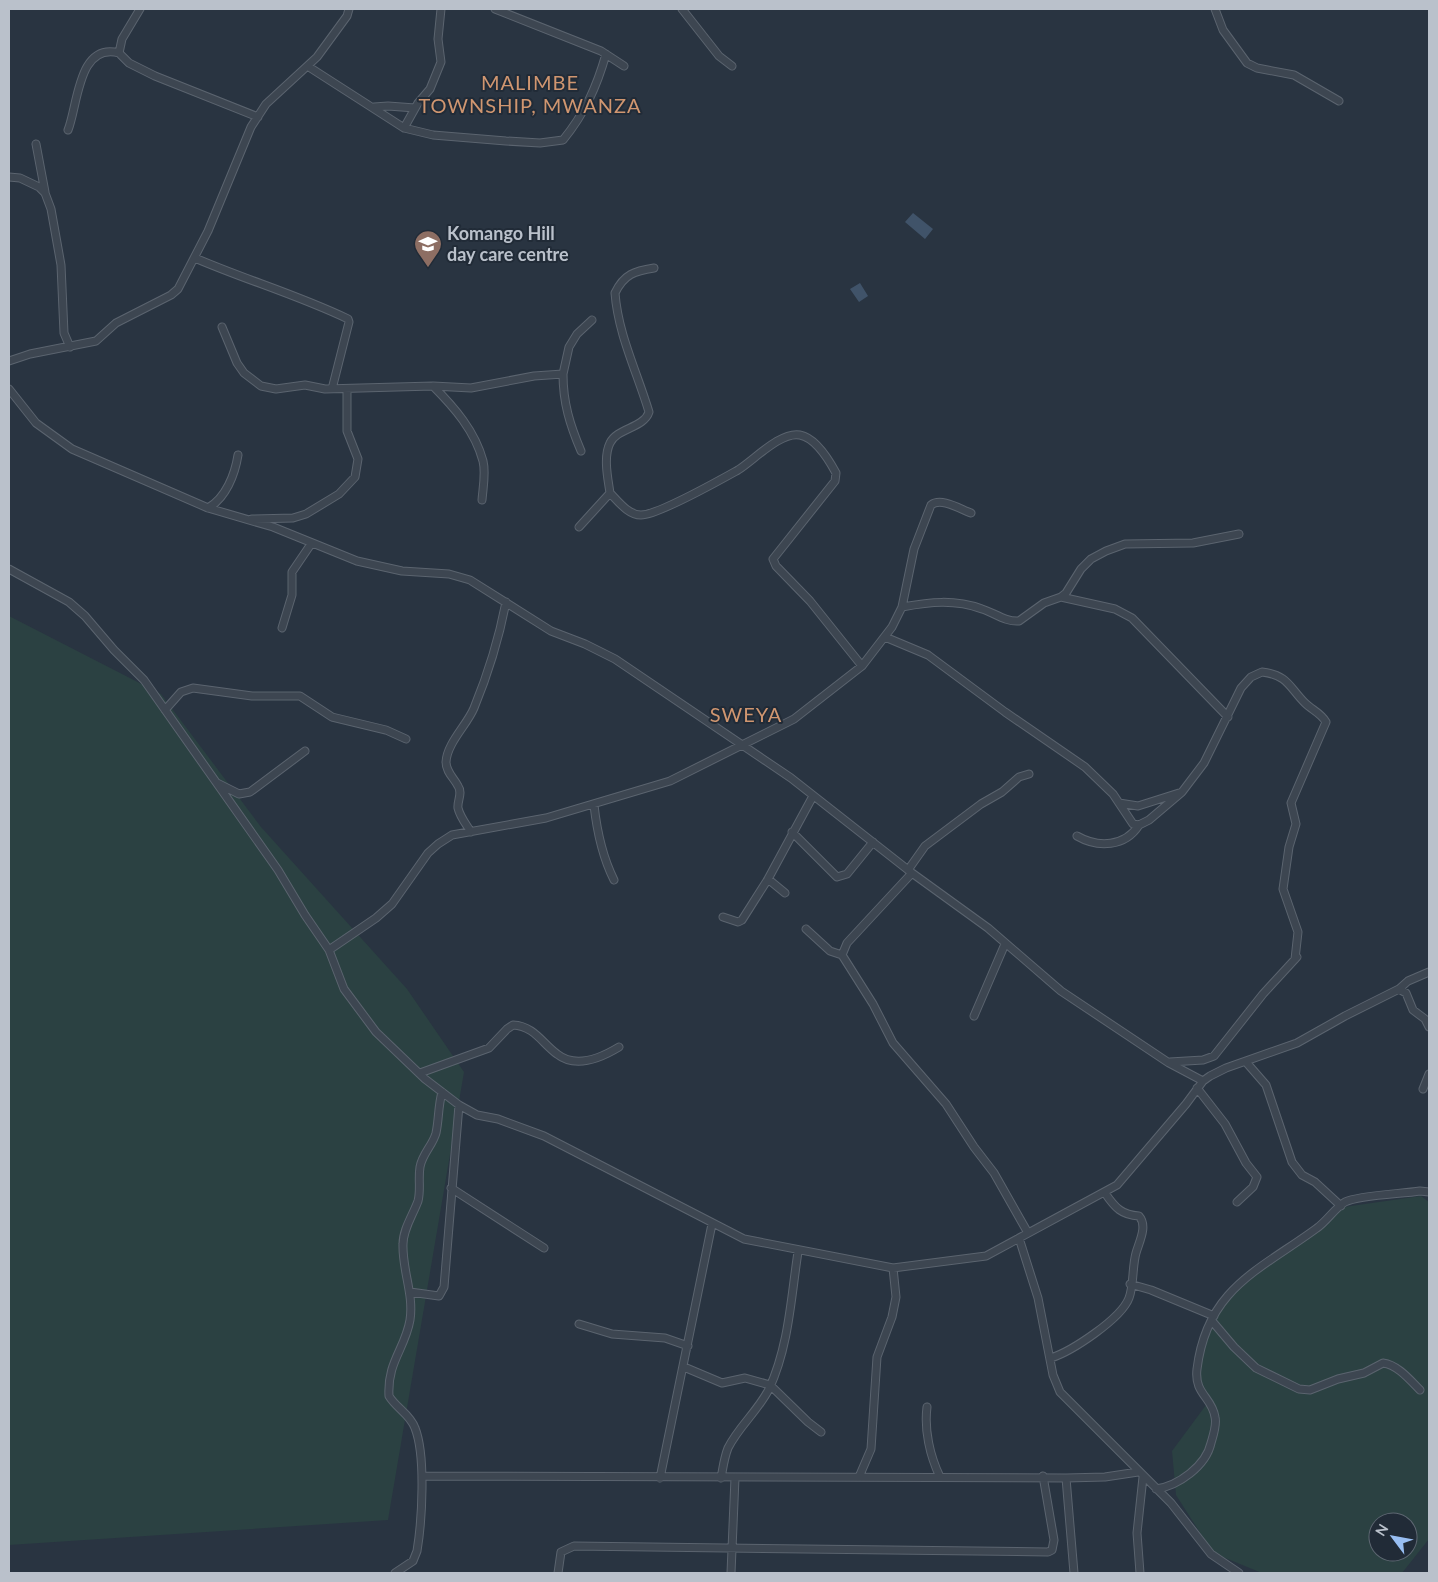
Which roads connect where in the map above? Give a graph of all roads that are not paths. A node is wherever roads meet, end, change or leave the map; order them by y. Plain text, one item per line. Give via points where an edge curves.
1 (140, 9) edge
2 (349, 9) edge
3 (441, 9) edge
4 (495, 9) edge
5 (682, 9) edge
6 (1215, 9) edge
7 (119, 53) junction
8 (606, 54) junction
9 (624, 66) dead end
10 (732, 66) dead end
11 (308, 67) junction
12 (1339, 101) dead end
13 (374, 107) junction
14 (415, 108) junction
15 (258, 116) junction
16 (404, 128) junction
17 (68, 130) dead end
18 (36, 144) dead end
19 (9, 177) edge
20 (45, 192) junction
21 (195, 258) junction
22 (654, 268) dead end
23 (592, 320) dead end
24 (222, 327) dead end
25 (70, 347) junction
26 (9, 361) edge
27 (563, 374) junction
28 (433, 386) junction
29 (9, 389) edge
30 (332, 389) junction
31 (347, 389) junction
32 (581, 451) dead end
33 (238, 455) dead end
34 (610, 493) junction
35 (482, 500) dead end
36 (208, 508) junction
37 (971, 513) dead end
38 (249, 520) junction
39 (579, 527) dead end
40 (1239, 534) dead end
41 (312, 544) junction
42 (9, 569) edge
43 (1061, 597) junction
44 (506, 602) junction
45 (902, 607) junction
46 (282, 628) dead end
47 (885, 637) junction
48 (862, 666) junction
49 (165, 710) junction
50 (1228, 716) junction
51 (406, 738) dead end
52 (743, 746) junction
53 (305, 752) dead end
54 (1029, 774) dead end
55 (216, 783) junction
56 (1182, 792) junction
57 (813, 796) junction
58 (1119, 803) junction
59 (594, 805) junction
60 (1139, 825) junction
61 (471, 832) junction
62 (792, 832) junction
63 (1077, 836) dead end
64 (873, 842) junction
65 (910, 872) junction
66 (768, 879) junction
67 (614, 880) dead end
68 (785, 893) dead end
69 (723, 917) dead end
70 (806, 929) dead end
71 (1005, 944) junction
72 (330, 950) junction
73 (842, 955) junction
74 (1429, 972) edge
75 (1399, 989) junction
76 (974, 1016) dead end
77 (1429, 1027) edge
78 (619, 1047) dead end
79 (1214, 1056) junction
80 (1170, 1062) junction
81 (1246, 1062) junction
82 (1226, 1068) junction
83 (420, 1073) junction
84 (1429, 1074) edge
85 (1203, 1081) junction
86 (1198, 1088) junction
87 (1423, 1090) dead end
88 (442, 1092) junction
89 (459, 1105) junction
90 (451, 1188) junction
91 (1429, 1192) edge
92 (1105, 1193) junction
93 (1237, 1202) dead end
94 (1340, 1206) junction
95 (712, 1224) junction
96 (1028, 1233) junction
97 (1019, 1238) junction
98 (544, 1248) dead end
99 (798, 1252) junction
100 (894, 1268) junction
101 (1130, 1284) junction
102 (410, 1292) junction
103 (1213, 1318) junction
104 (579, 1324) dead end
105 (688, 1346) junction
106 (1051, 1358) junction
107 (684, 1367) junction
108 (770, 1385) junction
109 (1420, 1390) dead end
110 (927, 1407) dead end
111 (822, 1432) dead end
112 (1140, 1474) junction
113 (422, 1476) junction
114 (1043, 1476) junction
115 (859, 1477) junction
116 (940, 1477) junction
117 (660, 1478) junction
118 (721, 1478) junction
119 (735, 1478) junction
120 (1066, 1478) junction
121 (1156, 1489) junction
122 (733, 1548) junction
123 (394, 1573) edge
124 (558, 1573) edge
125 (731, 1573) edge
126 (1074, 1573) edge
127 (1140, 1573) edge
128 (1239, 1573) edge

1 - 7 street via 122,40
2 - 11 street via 335,34
3 - 14 street via 438,39 441,62 430,89
4 - 8 street
5 - 10 street via 719,56
6 - 12 street via 1223,30 1247,63 1256,68 1294,75
7 - 15 street via 129,63 155,76
7 - 17 street via 103,52 85,67
8 - 9 street
8 - 16 street via 590,102 564,140 506,142 433,135
11 - 13 street
11 - 15 street
13 - 14 street
13 - 16 street
14 - 16 street
15 - 21 street
18 - 20 street
19 - 20 street via 30,182
20 - 25 street via 61,265 64,333
21 - 25 street via 183,282 170,295 116,323 96,341
21 - 30 street via 296,295 348,319
22 - 34 street via 627,275 615,292 620,330 649,412 610,441 607,450
23 - 27 street via 569,347
24 - 30 street via 237,363 261,386 276,389 305,385
25 - 26 street
27 - 28 street via 470,388
27 - 32 street via 568,422
28 - 31 street
28 - 35 street via 462,418 474,439 484,470
29 - 36 street via 36,424 72,449
30 - 31 street
31 - 38 street via 347,431 358,459 356,476 338,494 306,514 292,518
33 - 36 street via 232,478 222,496
34 - 39 street
34 - 48 street via 628,510 642,515 670,505 736,471 790,435 808,438 828,459 836,473 835,481 773,559
36 - 38 street
37 - 45 street via 941,502 931,505 914,549
38 - 41 street
40 - 43 street via 1193,543 1116,546 1086,564
41 - 44 street via 381,568 463,577
41 - 46 street via 292,572 292,595
42 - 49 street via 69,602 85,616 144,680
43 - 45 street via 1044,603 1018,621 946,601
43 - 50 street via 1115,609 1132,618
44 - 52 street via 551,631 615,659
44 - 61 street via 480,692 446,762 460,788 460,816
45 - 47 street
47 - 48 street
47 - 58 street via 928,655 1097,776
48 - 52 street via 794,719
49 - 51 street via 181,692 193,688 252,696 295,696 306,699 332,717
49 - 55 street
50 - 56 street via 1204,763
50 - 79 street via 1245,682 1262,672 1290,682 1301,698 1326,722 1291,803 1296,824 1283,889 1298,932 1297,957
52 - 57 street
52 - 59 street via 670,781
53 - 55 street via 250,792 239,794
54 - 65 street via 1019,777 925,846
55 - 72 street
56 - 58 street via 1138,806
56 - 60 street
57 - 62 street
57 - 64 street
58 - 60 street via 1133,824
59 - 61 street
59 - 67 street via 597,833
60 - 63 street via 1125,839 1113,842 1089,843
61 - 72 street via 452,835 438,844 416,868 392,904
62 - 64 street via 837,877 847,874
62 - 66 street
64 - 65 street
65 - 71 street
65 - 73 street via 847,943
66 - 68 street
66 - 69 street via 742,920 738,922
70 - 73 street via 830,951
71 - 76 street
71 - 80 street via 1061,991
72 - 83 street via 344,988 355,1004 376,1032
73 - 96 street via 893,1043 950,1109 994,1173
74 - 75 street via 1408,981
75 - 77 street via 1406,993 1413,1010 1425,1019
75 - 81 street via 1297,1044
78 - 83 street via 595,1059 576,1061 557,1054 530,1030 513,1025 489,1048
79 - 80 street via 1204,1060
79 - 82 street
80 - 85 street
81 - 82 street
81 - 94 street via 1266,1085 1297,1170
82 - 85 street
83 - 88 street
84 - 87 street
85 - 86 street
86 - 92 street via 1131,1170
86 - 93 street via 1225,1124 1257,1177 1253,1187
88 - 89 street
88 - 102 street via 436,1134 422,1158 418,1201 404,1233 405,1268
89 - 90 street
89 - 95 street via 477,1115 544,1136
90 - 98 street
90 - 102 street via 442,1293 434,1297
91 - 94 street via 1359,1199
92 - 96 street
92 - 101 street via 1119,1211 1139,1216 1143,1221
94 - 103 street via 1319,1227 1251,1274 1221,1302
95 - 99 street via 744,1240
95 - 105 street
96 - 97 street
97 - 100 street via 986,1256
97 - 106 street via 1038,1298
99 - 100 street
99 - 108 street via 781,1355
100 - 115 street via 896,1297 877,1357 872,1449
101 - 103 street via 1152,1290
101 - 106 street via 1130,1295 1122,1309 1077,1346
102 - 113 street via 410,1322 392,1363 388,1386 393,1403 416,1429
103 - 109 street via 1234,1347 1256,1368 1299,1389 1310,1390 1364,1373 1383,1363 1406,1376
103 - 121 street via 1202,1345 1196,1377 1198,1387 1216,1418 1208,1453 1201,1463 1176,1482
104 - 105 street via 612,1334 665,1338
105 - 107 street
106 - 112 street via 1060,1392
107 - 108 street via 722,1383 745,1378
107 - 117 street
108 - 111 street
108 - 118 street via 758,1409 728,1449
110 - 116 street via 925,1418 932,1461
112 - 120 street
112 - 121 street
112 - 127 street via 1137,1533
113 - 117 street
113 - 123 street via 417,1551 413,1561
114 - 116 street
114 - 120 street
114 - 122 street via 1054,1540 1052,1550 1048,1552
115 - 116 street
115 - 119 street
117 - 118 street
118 - 119 street
119 - 122 street
120 - 126 street
121 - 128 street via 1211,1554
122 - 124 street via 574,1546 561,1552
122 - 125 street

